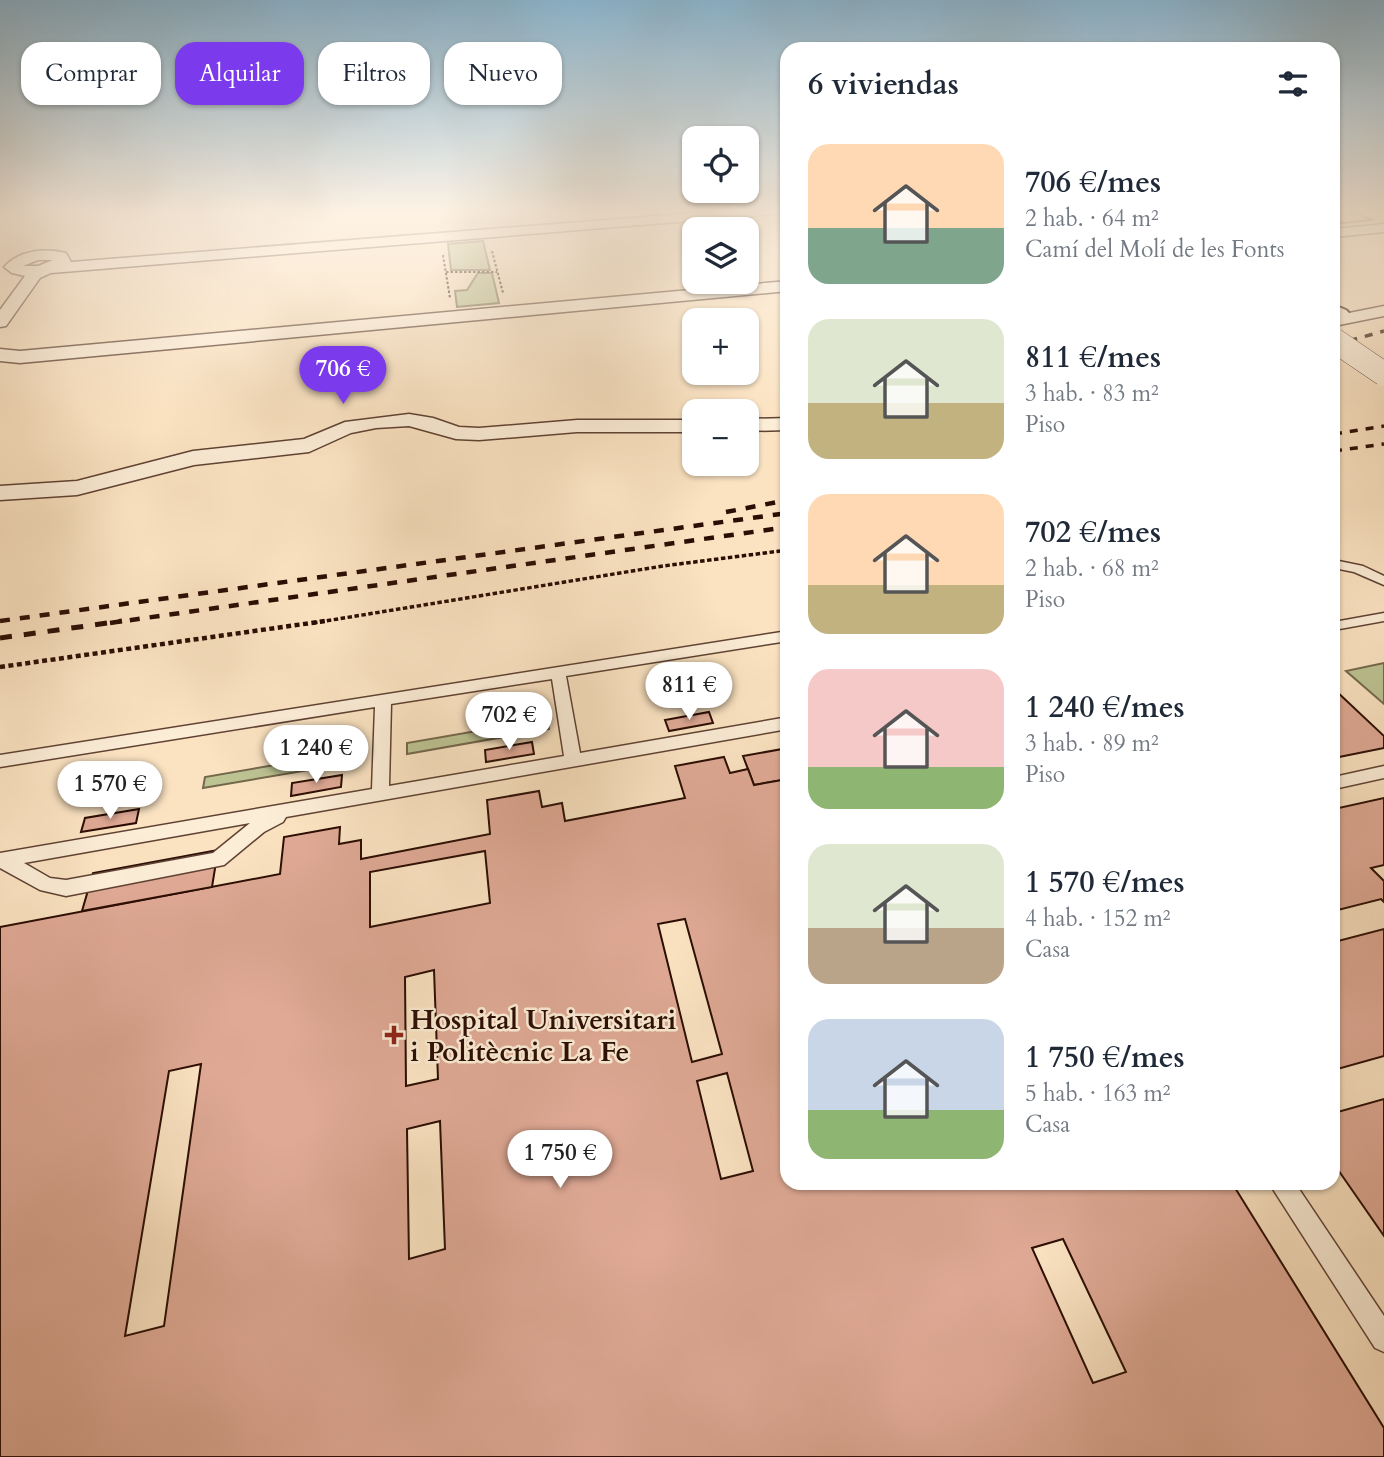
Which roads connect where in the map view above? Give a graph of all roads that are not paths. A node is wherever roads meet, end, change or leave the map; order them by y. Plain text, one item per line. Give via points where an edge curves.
1 (17, 278) edge
2 (32, 278) edge
3 (780, 287) edge
4 (0, 300) edge
5 (1384, 311) edge
6 (1340, 315) edge
7 (1340, 318) edge
8 (0, 321) edge
9 (1373, 336) dead end
10 (1340, 344) edge
11 (0, 355) edge
12 (1384, 374) edge
13 (780, 424) edge
14 (759, 425) edge
15 (682, 426) edge
16 (0, 494) edge
17 (1340, 565) edge
18 (1384, 581) edge
19 (1384, 617) edge
20 (1340, 625) edge
21 (780, 637) edge
22 (558, 672) junction
23 (383, 700) junction
24 (780, 724) edge
25 (573, 760) junction
26 (0, 761) edge
27 (1384, 772) edge
28 (1340, 782) edge
29 (380, 794) junction
30 (292, 810) junction
31 (0, 860) edge
32 (1286, 1190) edge
33 (1384, 1339) edge

1 - 4 street
2 - 8 street
3 - 11 street via 20,357
5 - 6 street
7 - 9 street
10 - 12 street, bridge
13 - 14 street
15 - 16 street via 577,426 479,434 456,433 409,420 376,422 345,428 309,445 193,457 77,488
17 - 18 lane
19 - 20 lane
21 - 22 lane
22 - 23 lane
22 - 25 lane
23 - 26 lane
23 - 29 lane
24 - 25 lane
25 - 29 lane
27 - 28 lane
29 - 30 lane
30 - 31 lane
30 - 31 lane via 258,827 218,860 66,888 38,883
32 - 33 lane

